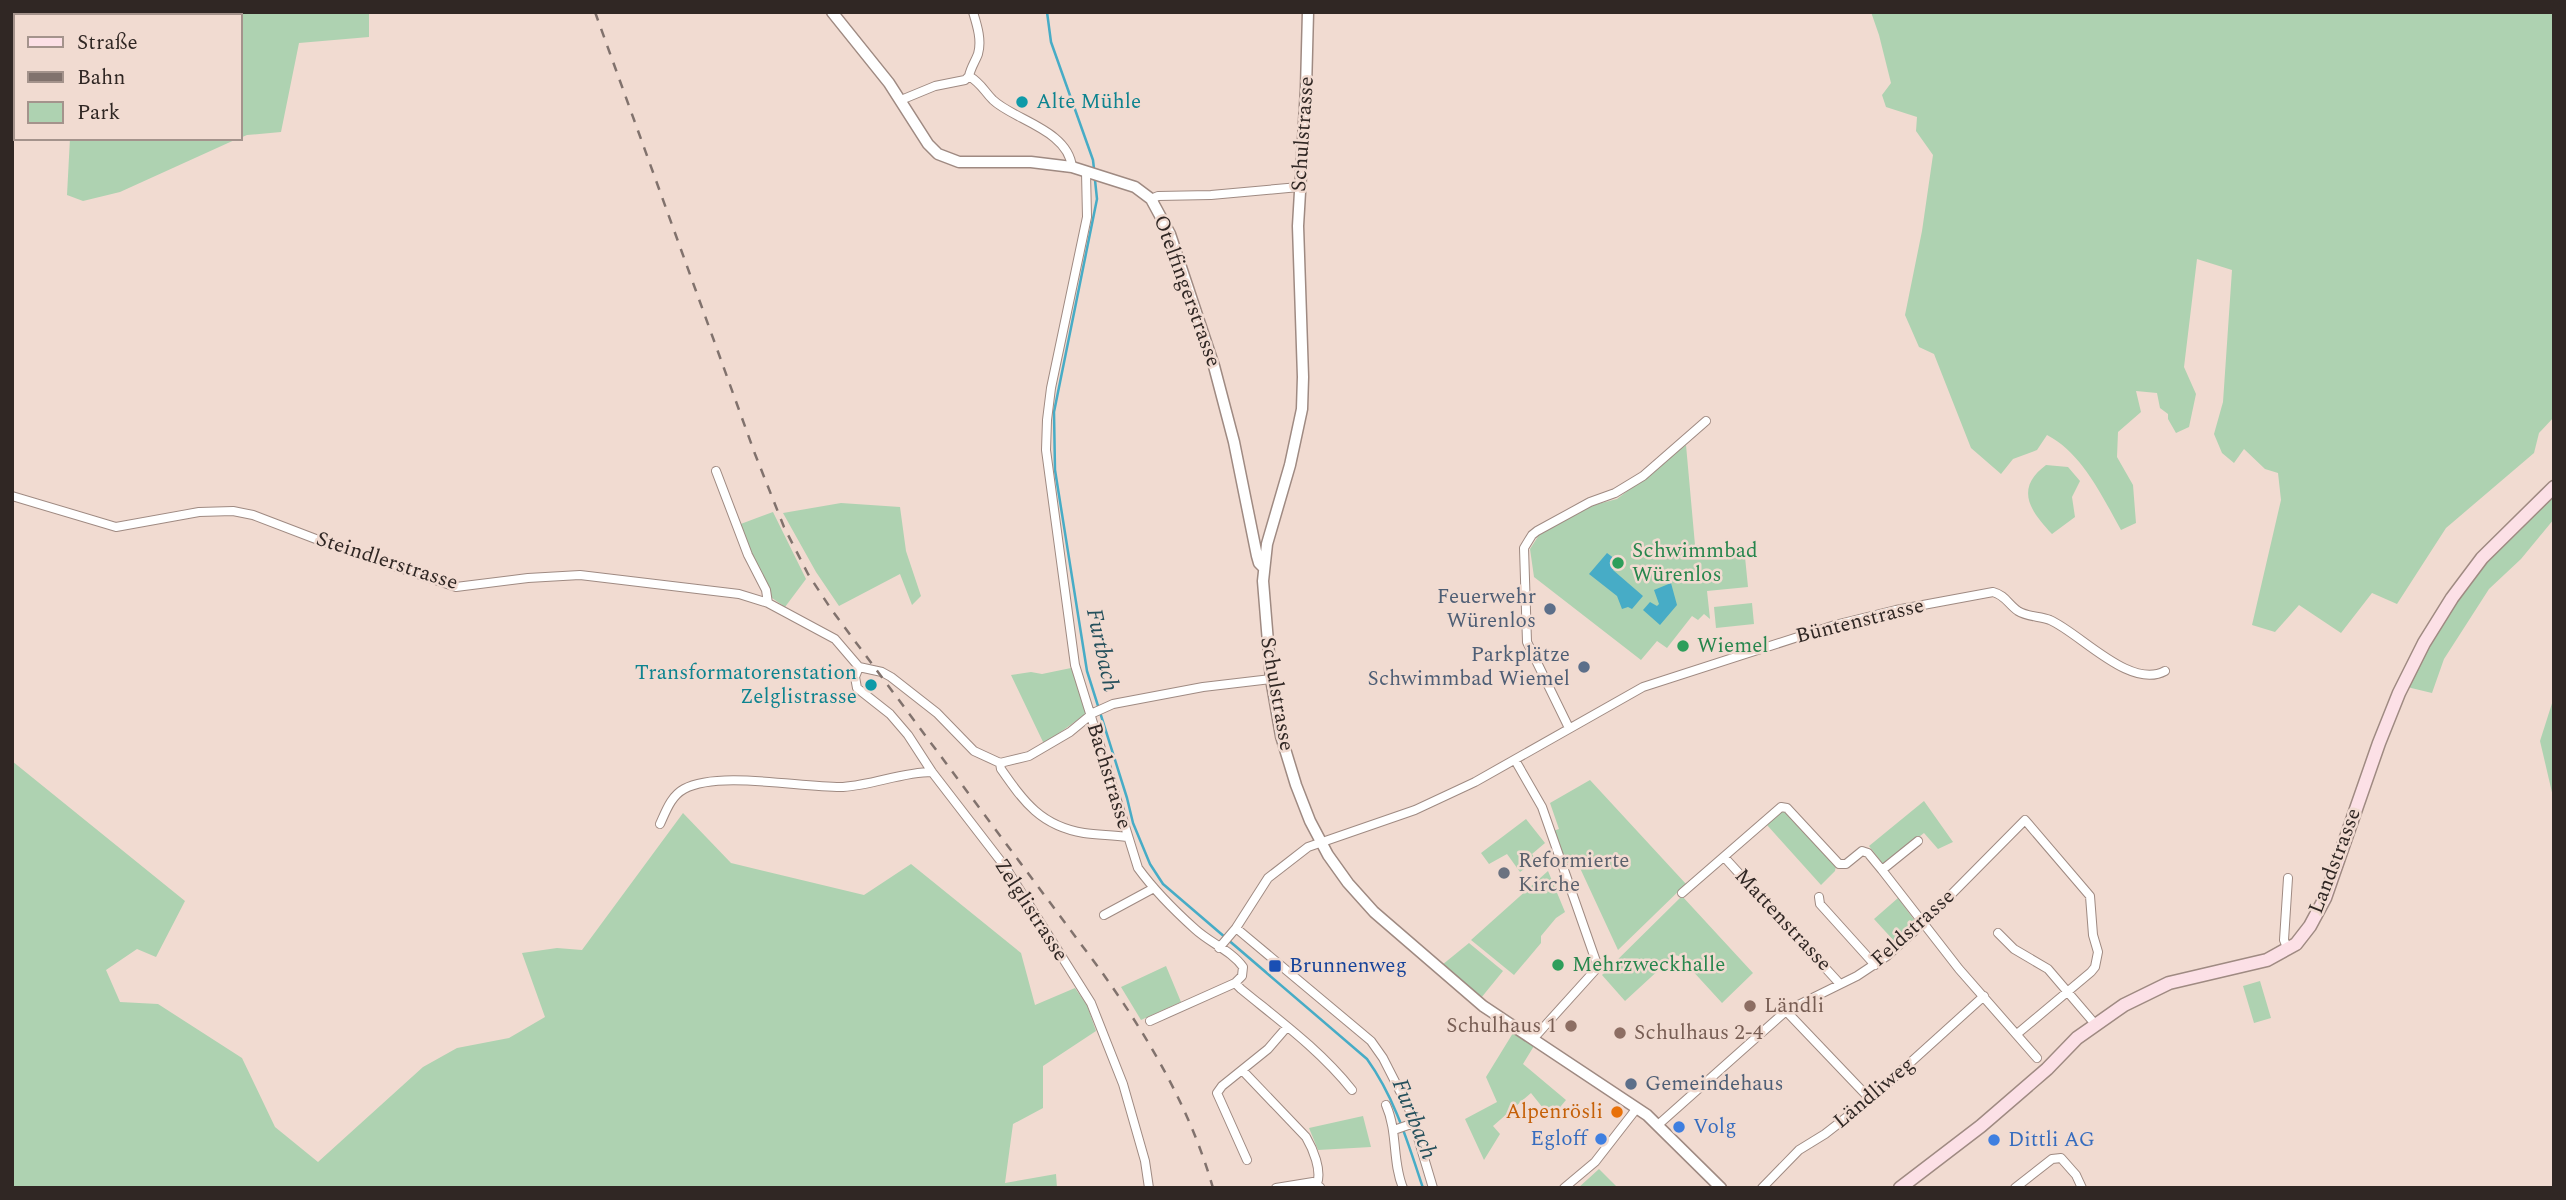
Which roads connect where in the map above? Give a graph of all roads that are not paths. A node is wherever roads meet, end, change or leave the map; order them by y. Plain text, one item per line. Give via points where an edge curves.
1 (832, 12) edge
2 (973, 12) edge
3 (1308, 12) edge
4 (969, 76) junction
5 (901, 100) junction
6 (1072, 167) junction
7 (1092, 173) junction
8 (1299, 187) junction
9 (1151, 199) junction
10 (1706, 421) dead end
11 (716, 471) dead end
12 (2554, 487) edge
13 (12, 496) edge
14 (1263, 567) junction
15 (768, 603) junction
16 (859, 667) junction
17 (2165, 671) dead end
18 (1271, 679) junction
19 (1092, 714) junction
20 (1569, 729) junction
21 (921, 755) junction
22 (1515, 760) junction
23 (1000, 763) junction
24 (913, 772) junction
25 (932, 772) junction
26 (660, 824) dead end
27 (1127, 837) junction
28 (1918, 841) dead end
29 (1321, 842) junction
30 (1725, 858) junction
31 (1882, 870) junction
32 (2288, 878) dead end
33 (1154, 888) junction
34 (1682, 893) dead end
35 (1819, 897) dead end
36 (1104, 915) dead end
37 (1922, 925) junction
38 (1233, 930) junction
39 (1998, 933) dead end
40 (1220, 945) junction
41 (2288, 950) junction
42 (1875, 965) junction
43 (1235, 983) junction
44 (1840, 985) junction
45 (2069, 991) junction
46 (1984, 996) junction
47 (1786, 1011) junction
48 (1150, 1021) dead end
49 (2095, 1024) junction
50 (1287, 1027) junction
51 (2017, 1034) junction
52 (1533, 1039) junction
53 (2037, 1058) dead end
54 (1242, 1070) junction
55 (1352, 1090) dead end
56 (1870, 1099) junction
57 (1386, 1105) dead end
58 (1637, 1108) junction
59 (1412, 1124) junction
60 (1659, 1125) junction
61 (1396, 1129) junction
62 (1247, 1160) dead end
63 (1319, 1186) edge
64 (1149, 1188) edge
65 (1276, 1188) edge
66 (1403, 1188) edge
67 (1433, 1188) edge
68 (1564, 1188) edge
69 (1721, 1188) edge
70 (1762, 1188) edge
71 (1900, 1188) edge
72 (2015, 1188) edge
73 (2082, 1188) edge

1 - 5 street, Otelfingerstrasse
2 - 4 street via 979,52
3 - 8 street, Schulstrasse
4 - 5 street
4 - 6 street via 993,100 1055,139
5 - 6 street, Otelfingerstrasse via 928,144 947,159
6 - 7 street, Otelfingerstrasse
7 - 9 street, Otelfingerstrasse via 1135,187
7 - 19 street, Bachstrasse via 1051,388 1046,450 1075,665
8 - 9 street
8 - 14 street, Schulstrasse via 1302,409
9 - 14 street, Otelfingerstrasse via 1170,234 1214,366
10 - 20 street via 1643,476 1537,531 1527,541 1527,642
11 - 15 street
12 - 41 main road, Landstrasse via 2482,558 2424,643 2379,743 2325,898 2304,934
13 - 15 street, Steindlerstrasse via 116,527 199,512 254,515 456,587 580,575 739,594
14 - 18 street, Schulstrasse
15 - 16 street, Steindlerstrasse via 835,639
16 - 21 street, Zelglistrasse via 857,688 898,723
16 - 23 street via 891,677 937,713 974,751
17 - 20 street, Büntenstrasse via 2157,676 2131,671 2050,621 2019,611 2001,594 1983,593 1835,625 1651,684
18 - 19 street via 1123,701
18 - 29 street, Schulstrasse via 1290,768
19 - 23 street via 1029,756
19 - 27 street, Bachstrasse
20 - 22 street, Büntenstrasse
21 - 24 street
21 - 25 street, Zelglistrasse
22 - 29 street, Büntenstrasse via 1424,806
22 - 52 street via 1542,807 1598,967
23 - 27 street via 1023,801 1051,824
24 - 25 street
24 - 26 street via 844,787 738,780 702,784 683,789 669,802
25 - 64 street, Zelglistrasse via 1006,868 1091,1003 1124,1084
27 - 33 street, Bachstrasse via 1138,868
28 - 31 street
29 - 38 street via 1268,878
29 - 52 street, Schulstrasse via 1374,912 1483,1006
30 - 31 street, Mattenstrasse via 1781,807 1839,864 1862,851
30 - 34 street, Mattenstrasse
30 - 44 street, Mattenstrasse
31 - 37 street
32 - 41 street via 2284,940
33 - 36 street
33 - 40 street, Bachstrasse via 1195,929
35 - 42 street via 1820,904
37 - 42 street, Feldstrasse
37 - 45 street, Feldstrasse via 2025,820 2092,903 2096,963
37 - 46 street
38 - 40 street
38 - 59 street via 1371,1041 1406,1101
39 - 45 street via 2014,949 2048,969
40 - 43 street, Bachstrasse via 1243,967
41 - 49 main road, Landstrasse via 2267,960 2160,986
42 - 44 street, Feldstrasse
43 - 48 street
43 - 50 street
44 - 47 street, Feldstrasse
45 - 49 street
45 - 51 street
46 - 51 street
46 - 56 street, Ländliweg
47 - 56 street
47 - 60 street, Feldstrasse
49 - 71 main road, Landstrasse via 1981,1126
50 - 54 street
50 - 55 street via 1332,1065
51 - 53 street
52 - 58 street, Schulstrasse
54 - 62 street via 1217,1093
54 - 63 street via 1306,1137
56 - 70 street, Ländliweg via 1804,1146
57 - 61 street
58 - 60 street, Schulstrasse
58 - 68 street via 1595,1162
59 - 61 street
59 - 67 street
60 - 69 street, Schulstrasse
61 - 66 street via 1396,1168
63 - 65 street
72 - 73 street via 2052,1159 2061,1158

